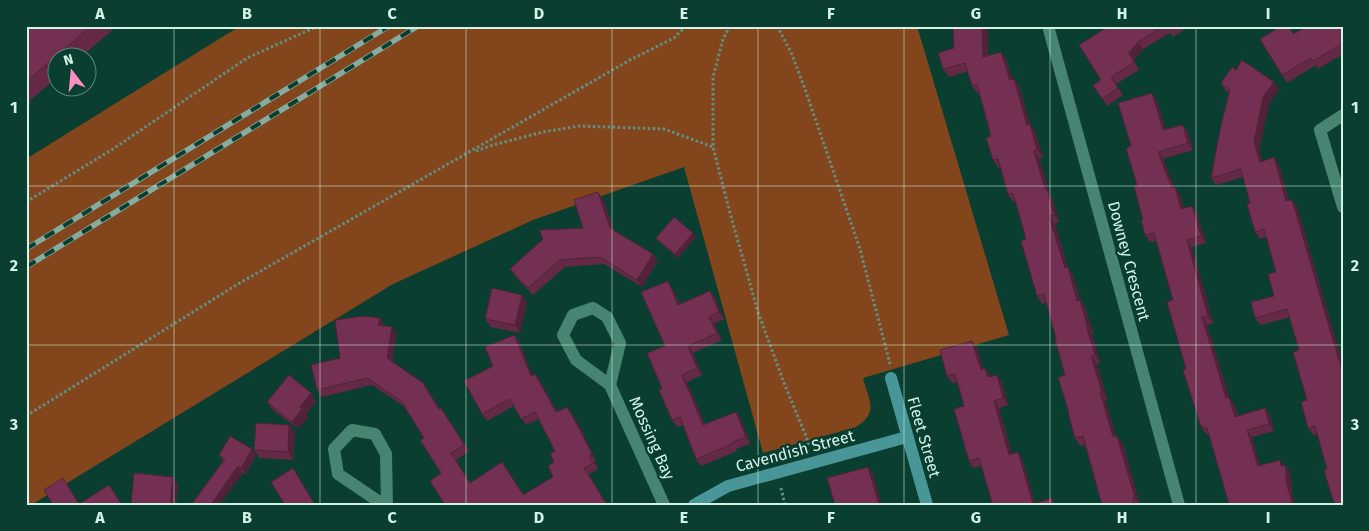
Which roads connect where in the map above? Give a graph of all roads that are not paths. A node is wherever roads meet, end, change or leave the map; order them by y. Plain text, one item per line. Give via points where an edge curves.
1 (1048, 26) edge
2 (1343, 115) edge
3 (1343, 207) edge
4 (891, 378) road end
5 (610, 385) junction
6 (907, 437) junction
7 (385, 505) edge
8 (664, 505) edge
9 (694, 505) edge
10 (927, 505) edge
11 (1179, 505) edge

1 - 11 street, Downey Crescent
2 - 3 street via 1320,130
4 - 6 street, Fleet Street
5 - 5 street, Mossing Bay via 620,343 608,317 593,308 573,315 563,335 576,360
5 - 8 street, Mossing Bay
6 - 9 street, Cavendish Street via 728,486
6 - 10 street, Fleet Street
7 - 7 street via 386,454 376,434 352,430 334,449 338,474

